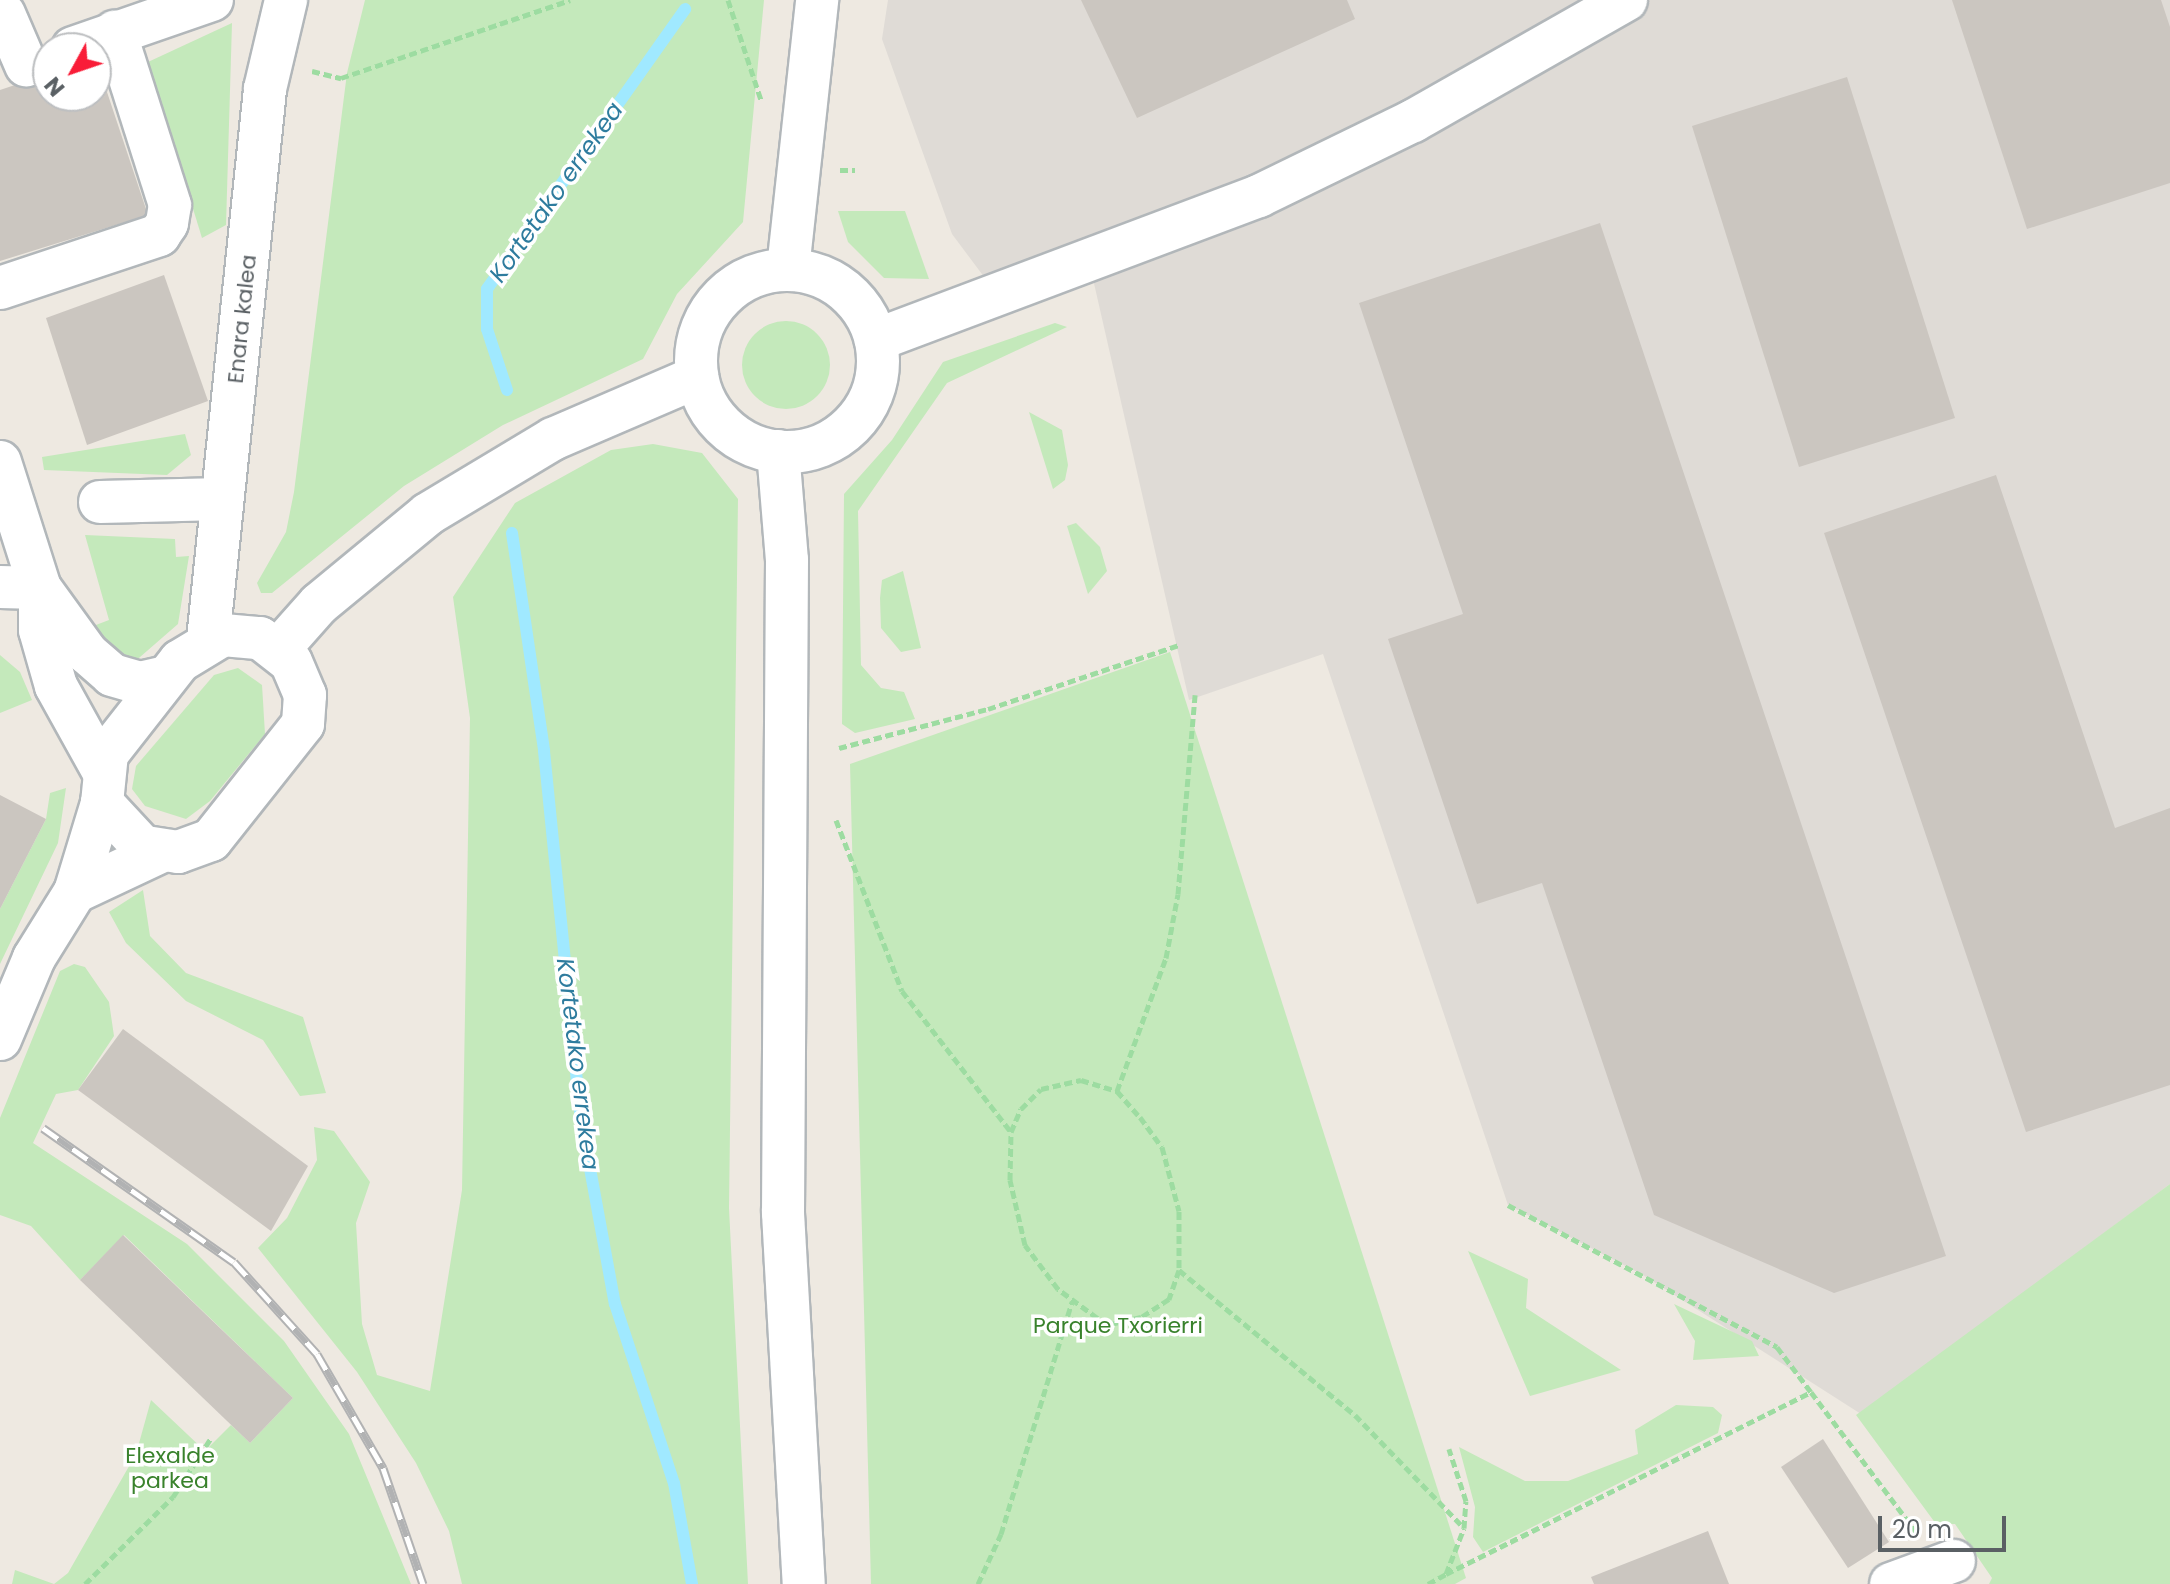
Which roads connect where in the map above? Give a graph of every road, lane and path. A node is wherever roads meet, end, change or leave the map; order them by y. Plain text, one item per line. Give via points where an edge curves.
1 (212, 0) edge
2 (286, 0) edge
3 (570, 0) edge
4 (728, 0) edge
5 (817, 0) edge
6 (1626, 0) edge
7 (4, 14) dead end
8 (115, 32) junction
9 (112, 33) edge
10 (25, 66) edge
11 (336, 76) dead end
12 (762, 101) dead end
13 (788, 269) junction
14 (0, 288) edge
15 (876, 340) junction
16 (697, 377) junction
17 (778, 451) junction
18 (0, 462) edge
19 (222, 499) junction
20 (100, 502) dead end
21 (20, 588) edge
22 (208, 640) junction
23 (1179, 645) dead end
24 (279, 649) junction
25 (166, 677) junction
26 (1195, 695) dead end
27 (839, 748) dead end
28 (102, 786) junction
29 (836, 820) dead end
30 (160, 852) junction
31 (75, 892) junction
32 (0, 1039) edge
33 (1117, 1091) junction
34 (1011, 1132) junction
35 (1508, 1205) dead end
36 (1179, 1270) junction
37 (1072, 1302) junction
38 (1811, 1392) junction
39 (211, 1438) dead end
40 (1449, 1449) dead end
41 (1464, 1528) junction
42 (1947, 1563) joint
43 (1446, 1574) junction
44 (85, 1584) edge
45 (804, 1584) edge
46 (978, 1584) edge
47 (1428, 1584) edge
48 (1891, 1584) edge

1 - 8 street
2 - 19 street, Enara kalea via 265,89
3 - 11 path
4 - 12 path
5 - 13 street
6 - 15 street via 1413,121 1259,196
7 - 10 street
8 - 9 street
8 - 14 street via 170,205 167,223 159,235
13 - 15 street via 844,289
13 - 16 street via 761,272 717,302 696,350
15 - 17 street via 871,397 856,421 807,450
16 - 17 street via 725,428
16 - 24 street via 553,439 428,514 319,604
17 - 45 street via 787,560 783,1213
18 - 21 street
19 - 20 street
19 - 22 street, Enara kalea
21 - 25 street via 112,675 140,683
21 - 28 street via 40,630 56,686
22 - 24 street via 239,634
22 - 25 street
23 - 27 path via 988,709
24 - 30 street via 305,695 297,736 211,840
25 - 28 street
26 - 33 path via 1166,958
28 - 30 street via 126,836
28 - 31 street
29 - 34 path via 902,991
30 - 31 street
31 - 32 street via 34,958
33 - 34 path via 1081,1080 1041,1089
33 - 36 path via 1162,1147 1179,1211
34 - 37 path via 1010,1180 1025,1245
35 - 38 path via 1777,1347
36 - 37 path via 1169,1299 1141,1317 1107,1325
36 - 41 path via 1355,1415
37 - 46 path via 1001,1534
38 - 42 path
38 - 43 path
39 - 44 path via 173,1497
40 - 41 path via 1466,1501
41 - 43 path
42 - 48 street
43 - 47 path

